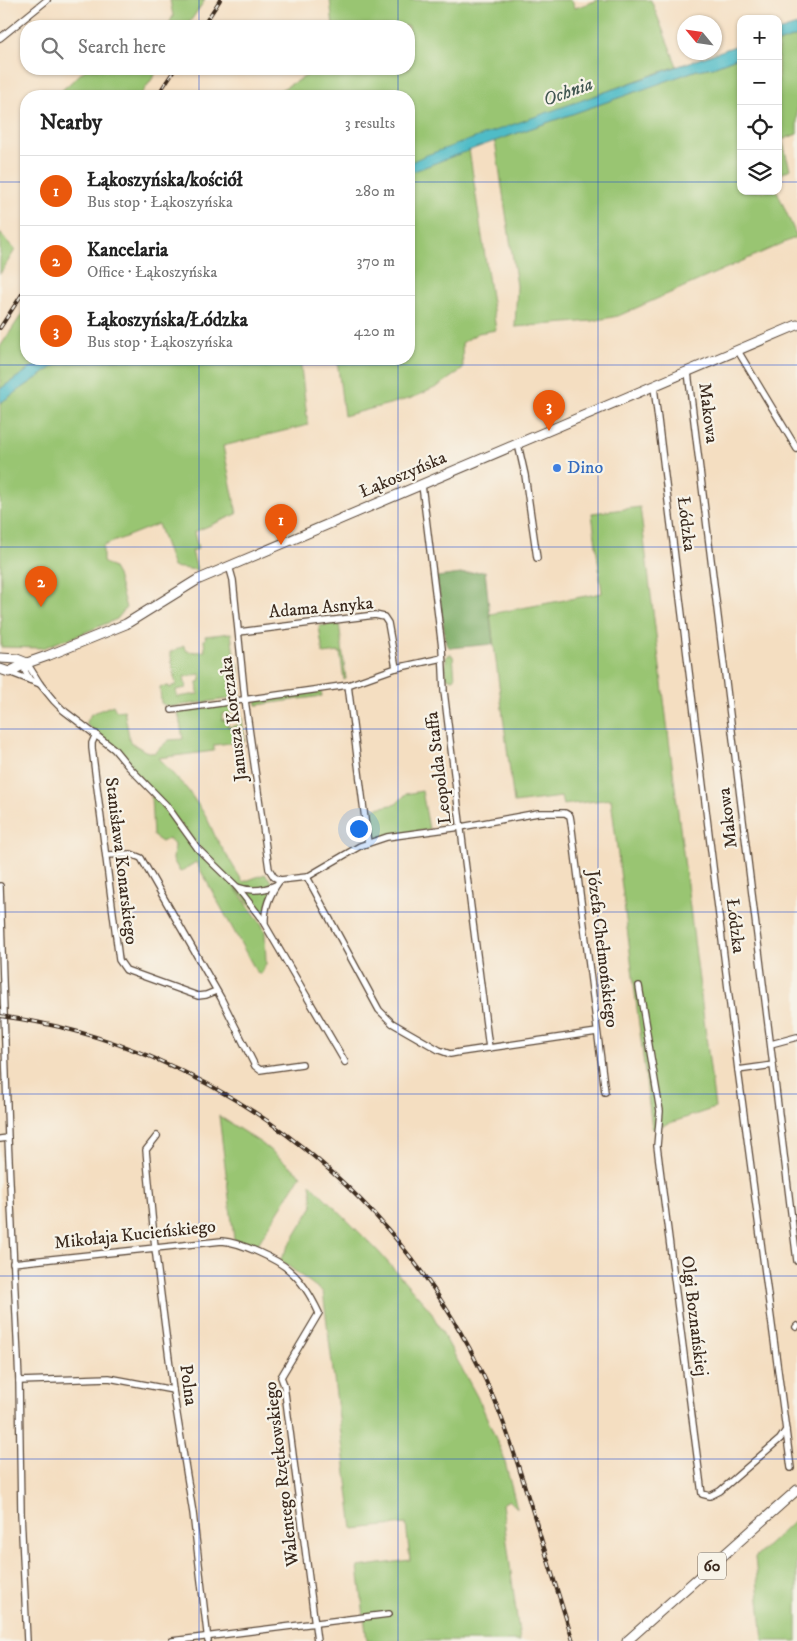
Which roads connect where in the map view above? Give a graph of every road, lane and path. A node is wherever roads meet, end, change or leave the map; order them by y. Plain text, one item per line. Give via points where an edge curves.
1 (47, 0) edge
2 (22, 20) edge
3 (20, 22) edge
4 (0, 38) edge
5 (797, 325) edge
6 (738, 351) junction
7 (688, 372) junction
8 (654, 386) junction
9 (518, 444) junction
10 (797, 449) edge
11 (422, 485) junction
12 (537, 558) dead end
13 (229, 566) junction
14 (239, 632) junction
15 (0, 658) edge
16 (442, 658) junction
17 (27, 663) junction
18 (396, 668) junction
19 (0, 669) edge
20 (10, 672) junction
21 (30, 680) junction
22 (40, 684) junction
23 (348, 685) junction
24 (245, 700) junction
25 (172, 710) dead end
26 (96, 734) junction
27 (461, 827) junction
28 (368, 843) junction
29 (106, 855) junction
30 (307, 877) junction
31 (280, 880) junction
32 (276, 885) junction
33 (0, 886) edge
34 (238, 887) junction
35 (265, 927) junction
36 (639, 986) dead end
37 (216, 991) junction
38 (597, 1032) junction
39 (797, 1037) edge
40 (771, 1044) junction
41 (489, 1048) junction
42 (345, 1062) dead end
43 (302, 1064) dead end
44 (773, 1065) junction
45 (738, 1070) junction
46 (605, 1092) dead end
47 (157, 1136) dead end
48 (8, 1138) junction
49 (0, 1139) edge
50 (155, 1248) junction
51 (797, 1261) edge
52 (14, 1262) junction
53 (319, 1313) joint
54 (19, 1380) junction
55 (173, 1390) junction
56 (786, 1430) junction
57 (791, 1468) dead end
58 (797, 1490) edge
59 (389, 1614) dead end
60 (315, 1624) junction
61 (207, 1638) edge
62 (27, 1641) edge
63 (172, 1641) edge
64 (317, 1641) edge
65 (627, 1641) edge

1 - 2 street
3 - 4 street
5 - 6 street, Łąkoszyńska
6 - 7 street, Łąkoszyńska
6 - 10 street
7 - 8 street, Łąkoszyńska
7 - 40 street, Makowa
8 - 9 street, Łąkoszyńska
8 - 45 street, Łódzka
9 - 11 street, Łąkoszyńska
9 - 12 street
11 - 13 street, Łąkoszyńska
11 - 16 street, Leopolda Staffa
13 - 14 street, Janusza Korczaka
13 - 17 street, Łąkoszyńska via 197,580 126,624
14 - 18 street, Adama Asnyka via 375,615 384,617 388,623
14 - 24 street, Janusza Korczaka
15 - 17 street
16 - 18 street
16 - 27 street, Leopolda Staffa
17 - 20 street, Łąkoszyńska
17 - 21 street via 25,671
17 - 22 street
18 - 23 street
19 - 20 street
20 - 21 street
21 - 22 street
22 - 26 street via 62,710
23 - 24 street
23 - 28 street
24 - 25 street
24 - 31 street, Janusza Korczaka via 268,869
26 - 29 street, Stanisława Konarskiego via 92,748
26 - 34 street via 167,806 198,849
27 - 28 street via 387,837
27 - 38 street, Józefa Chełmońskiego via 538,813 566,813 570,816
27 - 41 street, Leopolda Staffa
28 - 30 street
29 - 37 street via 131,854 141,858
29 - 37 street, Stanisława Konarskiego via 119,960 126,970 198,996
30 - 31 street
30 - 41 street via 380,1010 392,1023 446,1053
31 - 32 street
32 - 34 street via 266,890
32 - 35 street via 266,906
33 - 48 street
34 - 35 street
35 - 42 street
36 - 56 street, Olgi Boznańskiej via 658,1097 658,1146 702,1494 710,1496 720,1490 780,1439
37 - 43 street via 255,1066 260,1070
38 - 41 street
38 - 46 street, Józefa Chełmońskiego
39 - 40 street
40 - 44 street, Makowa
44 - 45 street
44 - 51 street, Makowa
45 - 56 street, Łódzka
47 - 50 street, Polna via 146,1150
48 - 49 street
48 - 52 street
50 - 52 street, Mikołaja Kucieńskiego
50 - 53 street, Mikołaja Kucieńskiego via 230,1241 290,1270 311,1296
50 - 55 street, Polna
52 - 54 street
53 - 60 street, Walentego Rzętkowskiego via 281,1377
54 - 55 street via 109,1378
54 - 62 street
55 - 61 street, Polna
56 - 57 street, Łódzka
58 - 65 street, 60
59 - 60 street
60 - 61 street
60 - 64 street, Walentego Rzętkowskiego
61 - 63 street

